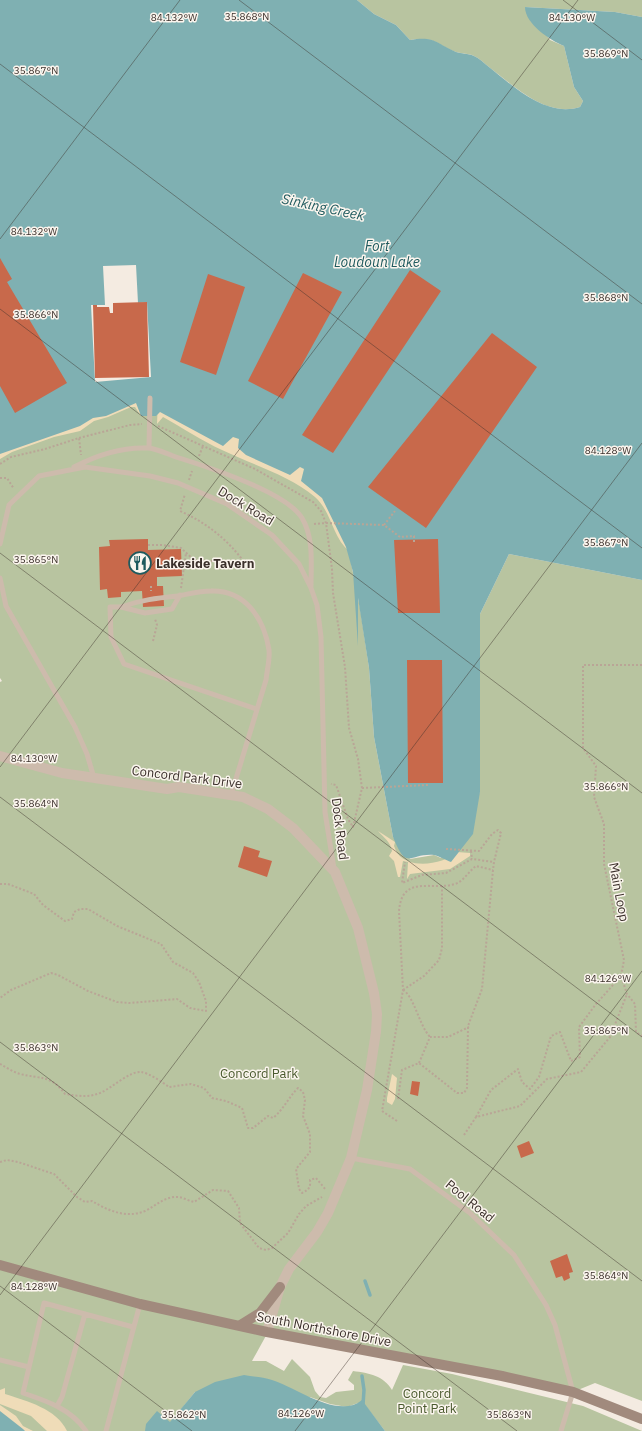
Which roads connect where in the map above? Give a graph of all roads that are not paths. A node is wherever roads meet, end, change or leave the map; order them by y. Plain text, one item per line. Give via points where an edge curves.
1 (150, 398) dead end
2 (149, 448) junction
3 (70, 470) junction
4 (0, 544) edge
5 (0, 578) edge
6 (312, 588) junction
7 (180, 595) junction
8 (121, 607) junction
9 (256, 709) junction
10 (0, 756) edge
11 (94, 778) junction
12 (231, 795) junction
13 (335, 872) junction
14 (351, 1158) junction
15 (0, 1265) edge
16 (280, 1287) junction
17 (140, 1304) junction
18 (85, 1314) junction
19 (239, 1326) junction
20 (133, 1327) junction
21 (267, 1332) junction
22 (0, 1360) edge
23 (29, 1367) junction
24 (573, 1392) junction
25 (57, 1406) junction
26 (642, 1419) edge
27 (86, 1431) edge
28 (106, 1431) edge
29 (561, 1431) edge

1 - 2 lane
2 - 3 lane via 125,449 82,463
2 - 6 lane via 231,476 282,500 294,509 310,538
3 - 4 lane, Dock Road via 39,476 18,495 9,506
3 - 6 lane, Dock Road via 85,467 150,476 178,483 222,502 247,516 272,535 299,564
5 - 11 lane via 6,606 75,727
6 - 13 lane, Dock Road via 321,637 325,812
7 - 8 lane via 139,601
7 - 8 lane via 172,609 145,613
7 - 9 lane via 205,591 222,592 243,600 253,610 269,650 266,680
8 - 9 lane via 110,607 111,637 124,664
9 - 12 lane
10 - 11 street, Concord Park Drive via 62,773
11 - 12 street, Concord Park Drive
12 - 13 street, Concord Park Drive via 243,797 268,810 293,828
13 - 14 street, Concord Park Drive via 358,928 372,979 377,1014 368,1090
14 - 16 street, Concord Park Drive via 332,1206 317,1232 289,1269
14 - 24 lane, Pool Road via 410,1169 470,1213 514,1255 546,1305 555,1325
15 - 17 main road, South Northshore Drive
16 - 19 main road via 260,1313
16 - 21 street, Concord Park Drive
17 - 19 main road, South Northshore Drive
17 - 20 lane
18 - 20 lane
18 - 23 lane via 44,1303
18 - 25 lane
19 - 21 main road, South Northshore Drive
20 - 28 lane
21 - 24 main road, South Northshore Drive via 502,1376
22 - 23 lane
23 - 25 lane via 23,1393
24 - 26 main road, South Northshore Drive
24 - 29 lane
25 - 27 lane via 80,1422

